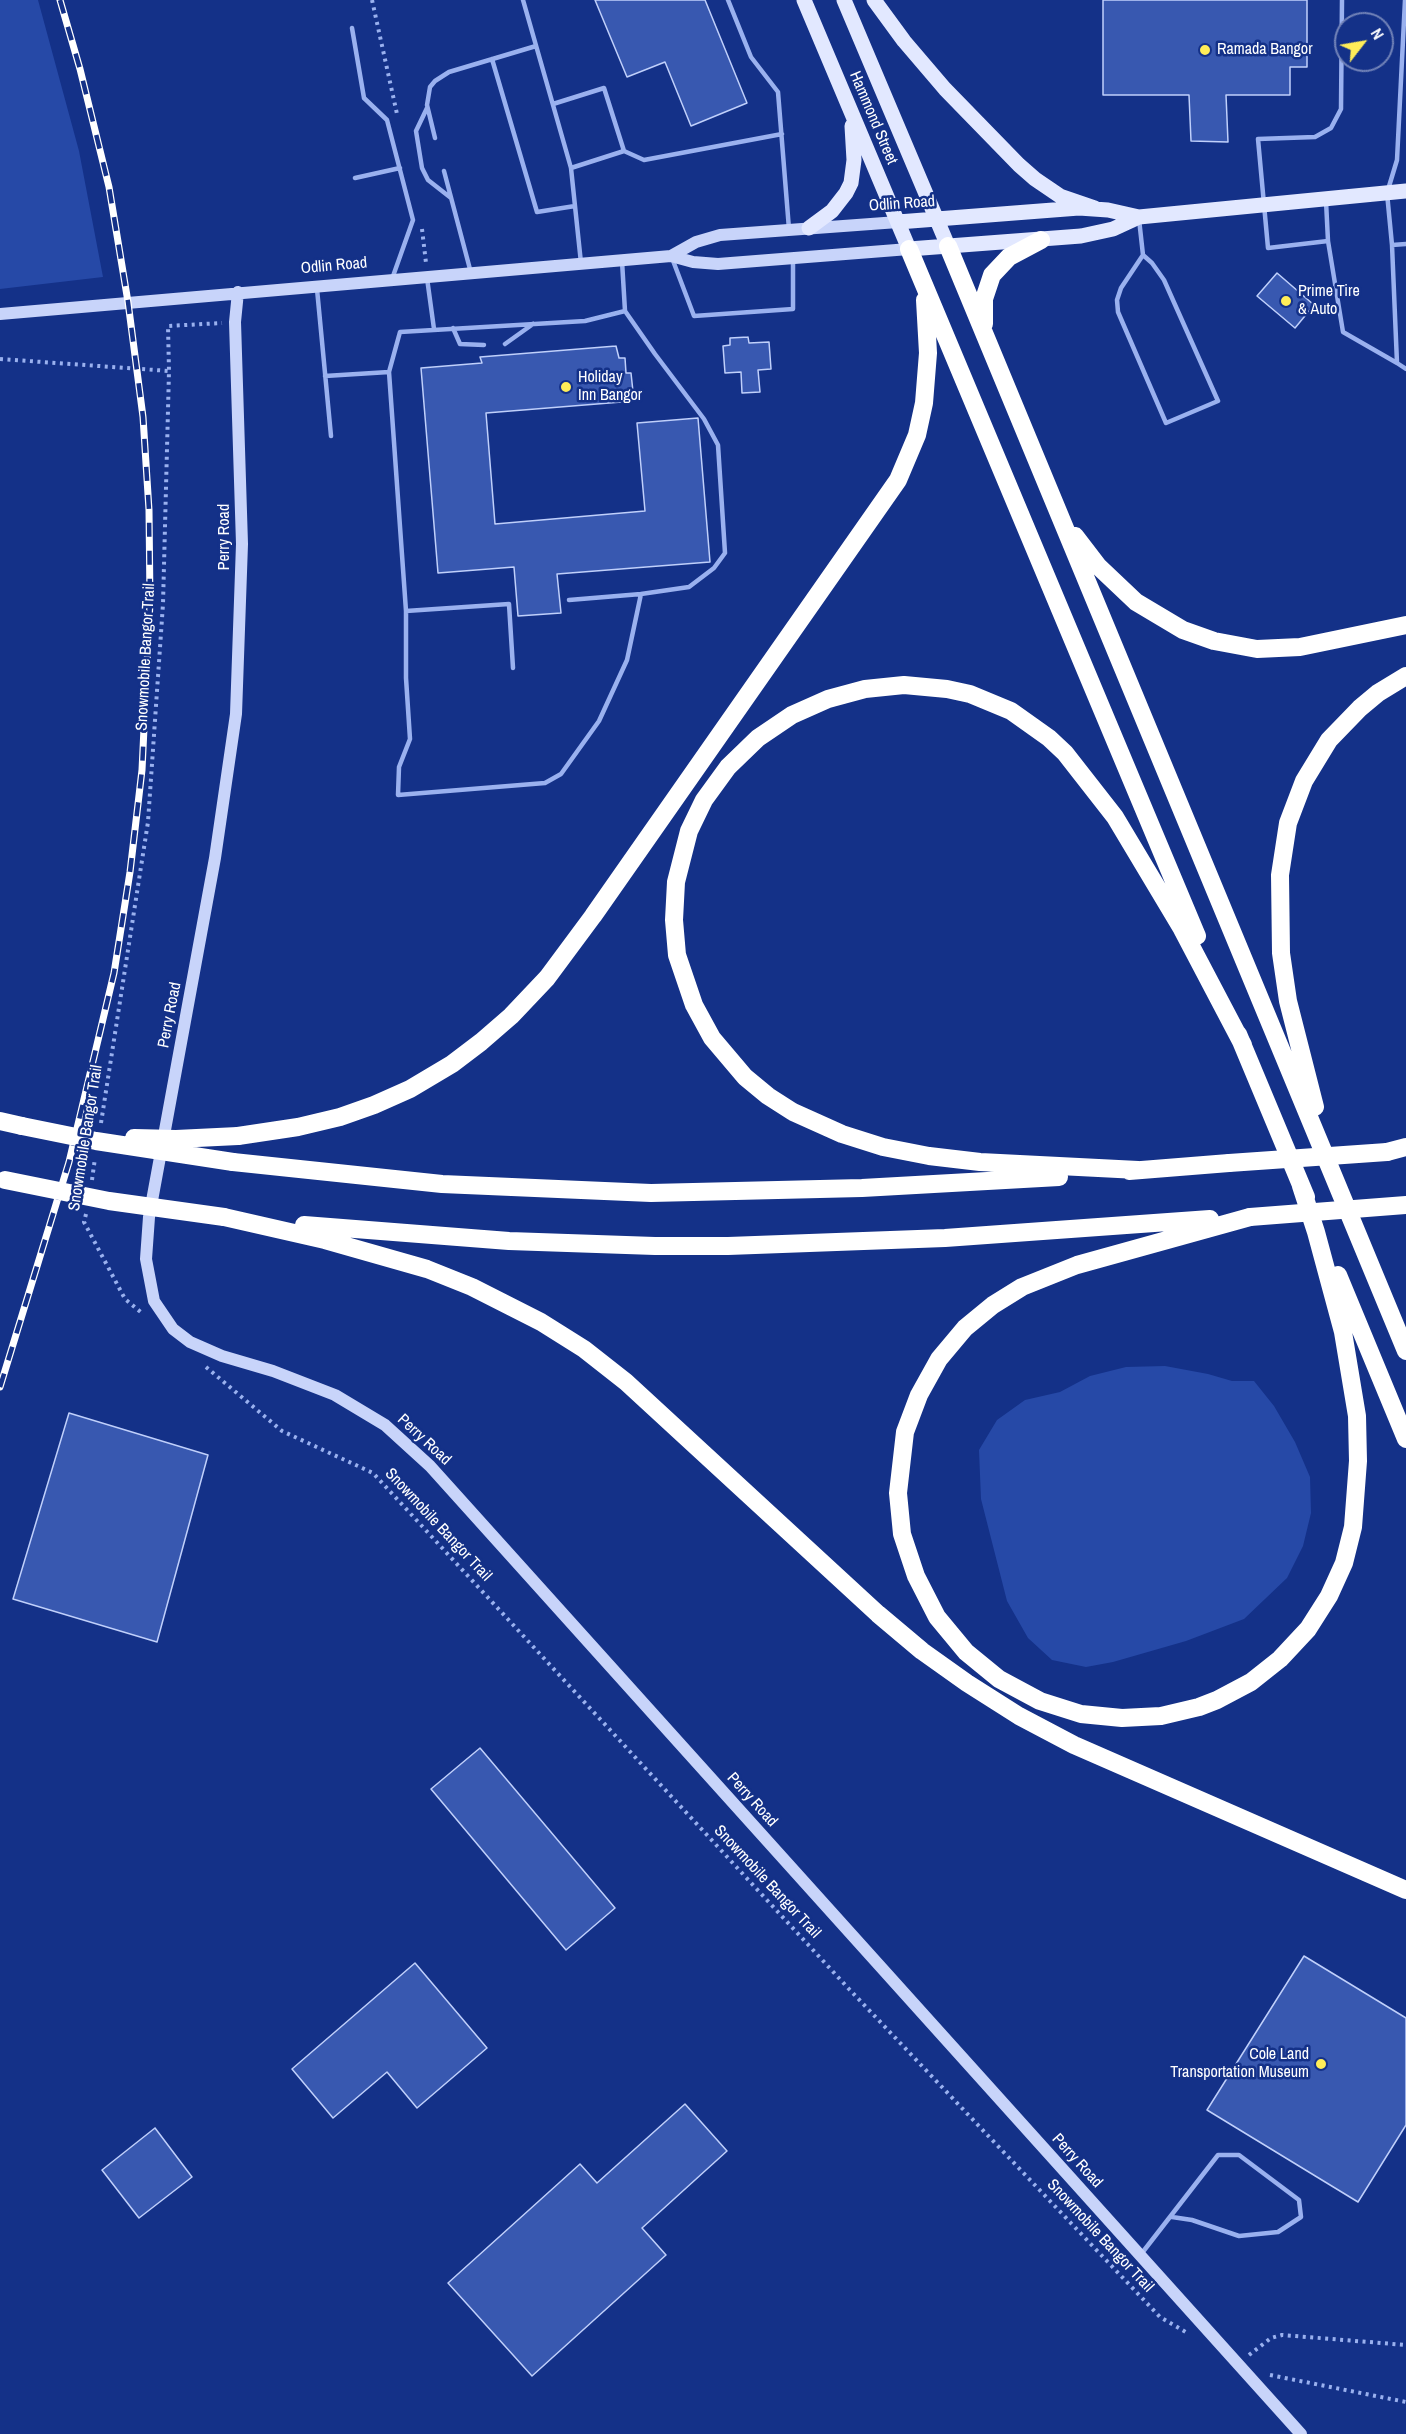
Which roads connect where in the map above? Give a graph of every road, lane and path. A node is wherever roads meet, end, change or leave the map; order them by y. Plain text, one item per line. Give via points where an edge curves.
1 (523, 0) edge
2 (728, 0) edge
3 (804, 0) edge
4 (844, 0) edge
5 (874, 0) edge
6 (1342, 0) edge
7 (1405, 0) edge
8 (352, 28) dead end
9 (536, 45) junction
10 (492, 59) junction
11 (847, 102) junction
12 (553, 104) junction
13 (428, 108) junction
14 (782, 134) junction
15 (435, 138) dead end
16 (624, 151) junction
17 (400, 168) junction
18 (571, 168) junction
19 (444, 171) dead end
20 (355, 178) dead end
21 (1406, 191) edge
22 (1387, 193) junction
23 (451, 198) junction
24 (1325, 199) junction
25 (1264, 205) junction
26 (575, 206) junction
27 (1095, 208) junction
28 (1139, 217) junction
29 (937, 219) junction
30 (898, 222) junction
31 (809, 228) junction
32 (789, 230) junction
33 (1041, 240) junction
34 (1328, 241) junction
35 (1406, 244) edge
36 (1392, 245) junction
37 (948, 246) junction
38 (909, 249) junction
39 (1143, 255) junction
40 (671, 256) junction
41 (793, 259) junction
42 (622, 260) junction
43 (581, 263) junction
44 (471, 273) junction
45 (427, 276) junction
46 (392, 279) junction
47 (922, 280) junction
48 (316, 286) junction
49 (238, 292) junction
50 (625, 311) junction
51 (0, 314) edge
52 (234, 322) junction
53 (534, 324) junction
54 (434, 328) junction
55 (453, 328) junction
56 (987, 341) junction
57 (506, 344) dead end
58 (484, 345) dead end
59 (0, 359) edge
60 (1397, 363) junction
61 (1406, 369) edge
62 (169, 372) junction
63 (389, 372) junction
64 (325, 376) junction
65 (331, 436) dead end
66 (1052, 498) junction
67 (641, 594) junction
68 (569, 600) dead end
69 (406, 611) junction
70 (1406, 625) edge
71 (513, 668) dead end
72 (1406, 676) edge
73 (1243, 1045) junction
74 (0, 1121) edge
75 (99, 1133) dead end
76 (59, 1134) junction
77 (1406, 1149) edge
78 (96, 1155) dead end
79 (1138, 1170) junction
80 (2, 1180) edge
81 (1337, 1184) junction
82 (1301, 1186) junction
83 (90, 1189) dead end
84 (1406, 1205) edge
85 (86, 1211) dead end
86 (1250, 1216) junction
87 (224, 1217) junction
88 (151, 1321) dead end
89 (1396, 1327) junction
90 (1406, 1346) edge
91 (1406, 1351) edge
92 (204, 1365) dead end
93 (1406, 1439) edge
94 (1406, 1890) edge
95 (1172, 2217) junction
96 (1140, 2256) junction
97 (1189, 2335) dead end
98 (1406, 2345) edge
99 (1238, 2364) junction
100 (1406, 2402) edge
101 (1301, 2434) edge

1 - 9 lane
2 - 14 lane via 751,57 778,92
3 - 11 main road, Hammond Street
4 - 29 main road, Hammond Street
5 - 27 main road via 945,89 1019,165 1060,196
6 - 25 lane via 1341,109 1331,128 1315,137 1258,139
7 - 22 lane via 1397,160
8 - 17 lane via 364,98 387,120
9 - 10 lane
9 - 12 lane
10 - 13 lane via 441,76 430,87
10 - 26 lane via 537,212
11 - 30 main road, Hammond Street
11 - 31 main road via 854,144 850,183 832,211
12 - 16 lane via 604,88
12 - 18 lane
13 - 15 lane
13 - 23 lane via 416,131 422,168 428,180
14 - 16 lane via 644,160
14 - 32 lane
16 - 18 lane
17 - 20 lane
17 - 46 lane via 413,220
18 - 26 lane
19 - 23 lane
21 - 22 main road, Odlin Road
22 - 24 main road, Odlin Road
22 - 36 lane
23 - 44 lane
24 - 25 main road, Odlin Road
24 - 34 lane
25 - 28 main road, Odlin Road
25 - 34 lane via 1269,248
26 - 43 lane
27 - 28 main road, Odlin Road
27 - 29 main road, Odlin Road
28 - 33 main road, Odlin Road via 1096,234
28 - 39 lane
29 - 30 main road, Odlin Road
29 - 37 main road, Hammond Street
30 - 31 street, Odlin Road
30 - 38 main road, Hammond Street
31 - 32 street, Odlin Road
32 - 40 street, Odlin Road via 714,237
33 - 37 main road, Odlin Road
33 - 56 highway via 1010,256 992,275 984,298
34 - 60 lane via 1343,332
35 - 36 lane
36 - 60 lane
37 - 38 main road, Odlin Road
37 - 56 highway
38 - 41 street, Odlin Road
38 - 47 highway
39 - 39 lane via 1164,280 1218,400 1166,423 1118,312 1120,288
40 - 41 street, Odlin Road via 706,263
40 - 41 lane via 694,316 793,309
40 - 42 street, Odlin Road
42 - 43 street, Odlin Road
42 - 50 lane
43 - 44 street, Odlin Road
44 - 45 street, Odlin Road
45 - 46 street, Odlin Road
45 - 54 lane
46 - 48 street, Odlin Road
47 - 73 highway
47 - 76 highway, bridge via 928,332 927,387 917,435 898,480 600,906 547,978 511,1016 452,1064 410,1089 340,1117 238,1136 177,1139
48 - 49 street, Odlin Road
48 - 64 lane
49 - 51 street, Odlin Road
49 - 52 street, Perry Road
50 - 53 lane via 585,321
50 - 67 lane via 704,419 718,445 721,474 725,553 688,587
52 - 62 path, Snowmobile Bangor Trail via 168,326
52 - 96 street, Perry Road via 242,544 236,714 215,858 149,1217 146,1259 154,1300 173,1329 190,1342 335,1395 385,1425 415,1451
53 - 55 lane
53 - 57 lane
54 - 55 lane
54 - 63 lane via 400,332
55 - 58 lane via 460,344
56 - 66 highway
59 - 62 path
60 - 61 lane
62 - 75 path, Snowmobile Bangor Trail via 163,604 148,822
63 - 64 lane
63 - 69 lane
64 - 65 lane
66 - 70 highway via 1086,551 1123,591 1154,614 1198,636 1242,647 1286,648
66 - 81 highway
67 - 68 lane
67 - 69 lane via 627,660 599,721 561,774 545,783 398,795 399,767 410,740
69 - 71 lane via 509,604
72 - 81 highway via 1360,708 1316,759 1295,802 1283,849 1279,928 1284,976
73 - 79 highway via 1182,929 1104,802 1065,753 1011,711 947,689 904,685 865,689 792,715 758,738 728,767 704,800 689,831 676,882 674,920 681,972 693,1005 718,1045 745,1077 800,1115 842,1134 894,1149 980,1162
73 - 82 highway
74 - 76 highway, bridge
76 - 79 highway, bridge via 233,1162 442,1184 651,1193 873,1188
77 - 79 highway, bridge
78 - 83 path, Snowmobile Bangor Trail
80 - 87 highway, bridge via 109,1201
81 - 89 highway
82 - 86 highway via 1343,1332 1357,1416 1353,1527 1344,1563 1329,1596 1308,1629 1280,1659 1251,1682 1199,1707 1161,1716 1122,1718 1081,1714 1040,1701 999,1679 966,1652 937,1617 916,1576 902,1534 898,1493 905,1432 918,1395 939,1359 965,1328 1022,1287 1077,1265
82 - 93 highway
84 - 86 highway, bridge
85 - 88 path, Snowmobile Bangor Trail via 84,1222 125,1299
86 - 87 highway via 955,1237 728,1246 509,1241
87 - 94 highway via 427,1269 541,1322 626,1382 878,1614 967,1683 1074,1745
89 - 90 highway
89 - 91 highway
92 - 97 path, Snowmobile Bangor Trail via 282,1431 374,1473 849,1989 1160,2317
95 - 95 lane via 1218,2155 1239,2155 1299,2200 1301,2217 1278,2232 1239,2236
95 - 96 lane
96 - 99 street, Perry Road
98 - 99 path via 1282,2335 1262,2343
99 - 100 path via 1280,2379
99 - 101 street, Perry Road

